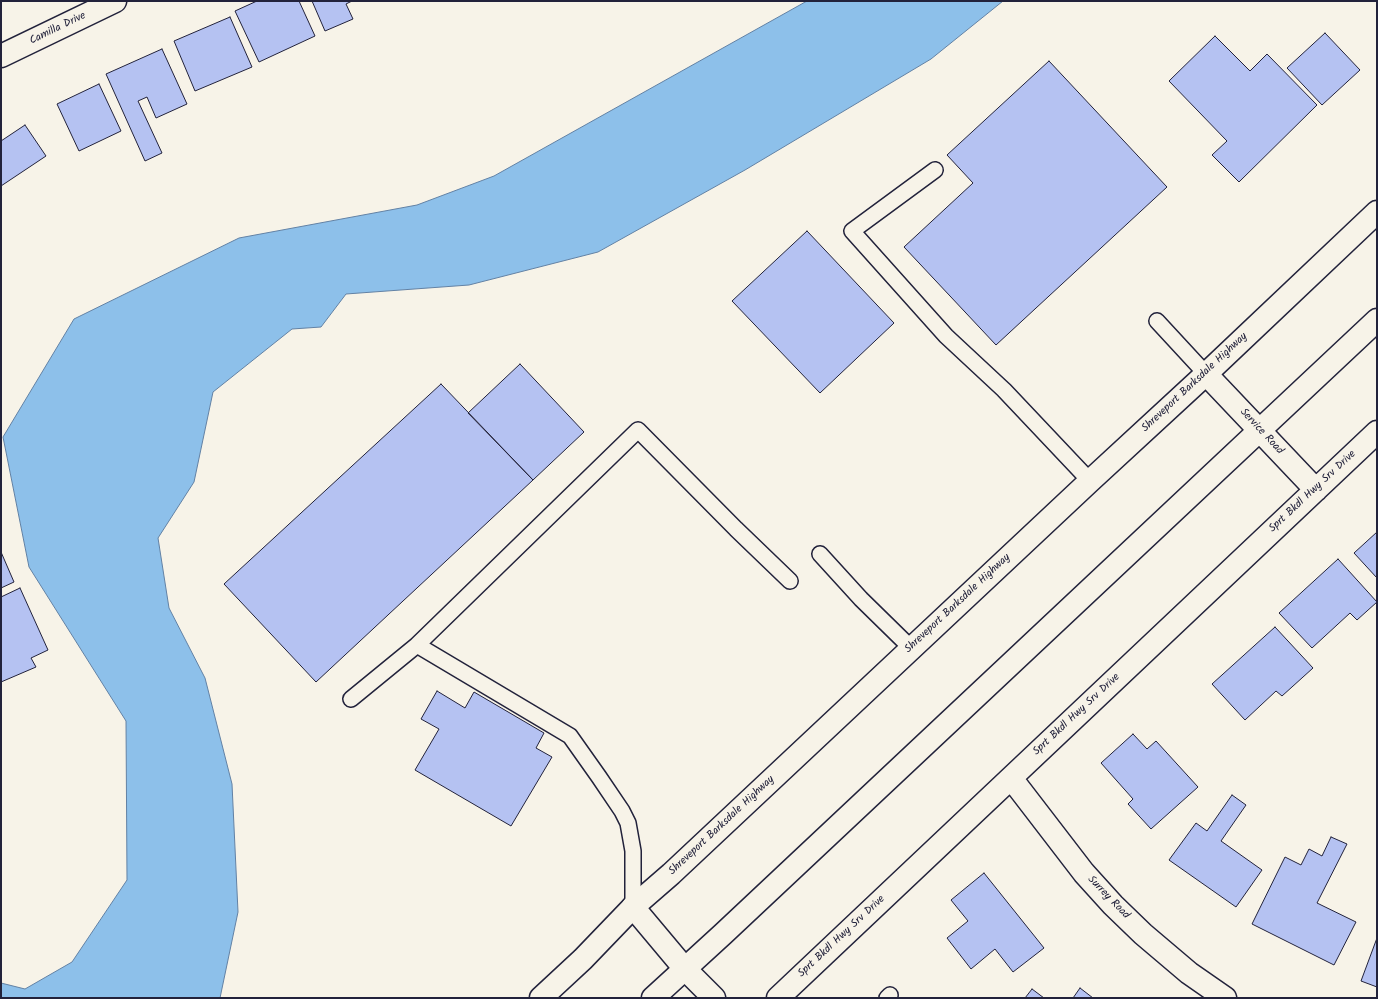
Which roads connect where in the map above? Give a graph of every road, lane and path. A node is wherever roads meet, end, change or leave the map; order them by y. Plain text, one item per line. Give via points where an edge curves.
1 (115, 1) edge
2 (1, 56) edge
3 (934, 170) dead end
4 (1377, 212) edge
5 (1377, 320) edge
6 (1157, 321) dead end
7 (1206, 374) junction
8 (1259, 430) junction
9 (1377, 432) edge
10 (1090, 481) junction
11 (1316, 490) junction
12 (820, 554) dead end
13 (790, 581) dead end
14 (417, 645) junction
15 (911, 648) junction
16 (351, 699) dead end
17 (1011, 778) junction
18 (633, 907) junction
19 (685, 969) junction
20 (541, 998) edge
21 (653, 998) edge
22 (714, 998) edge
23 (778, 998) edge
24 (1225, 998) edge

1 - 2 main road, Camilla Drive
3 - 10 lane via 852,231 946,336 1004,390
4 - 7 main road, Shreveport Barksdale Highway
5 - 8 main road
6 - 7 lane
7 - 8 main road, Service Road
7 - 10 main road, Shreveport Barksdale Highway
8 - 11 main road, Service Road
8 - 19 main road
9 - 11 main road, Sprt Bkdl Hwy Srv Drive
10 - 15 main road, Shreveport Barksdale Highway
11 - 17 main road, Sprt Bkdl Hwy Srv Drive
12 - 15 lane
13 - 14 lane via 638,430
14 - 16 lane
14 - 18 lane via 570,736 628,823 633,851
15 - 18 main road, Shreveport Barksdale Highway via 677,869
17 - 23 main road, Sprt Bkdl Hwy Srv Drive
17 - 24 main road, Surrey Road via 1084,873 1113,905 1189,973
18 - 19 main road
18 - 20 main road, Shreveport Barksdale Highway
19 - 21 main road
19 - 22 main road

